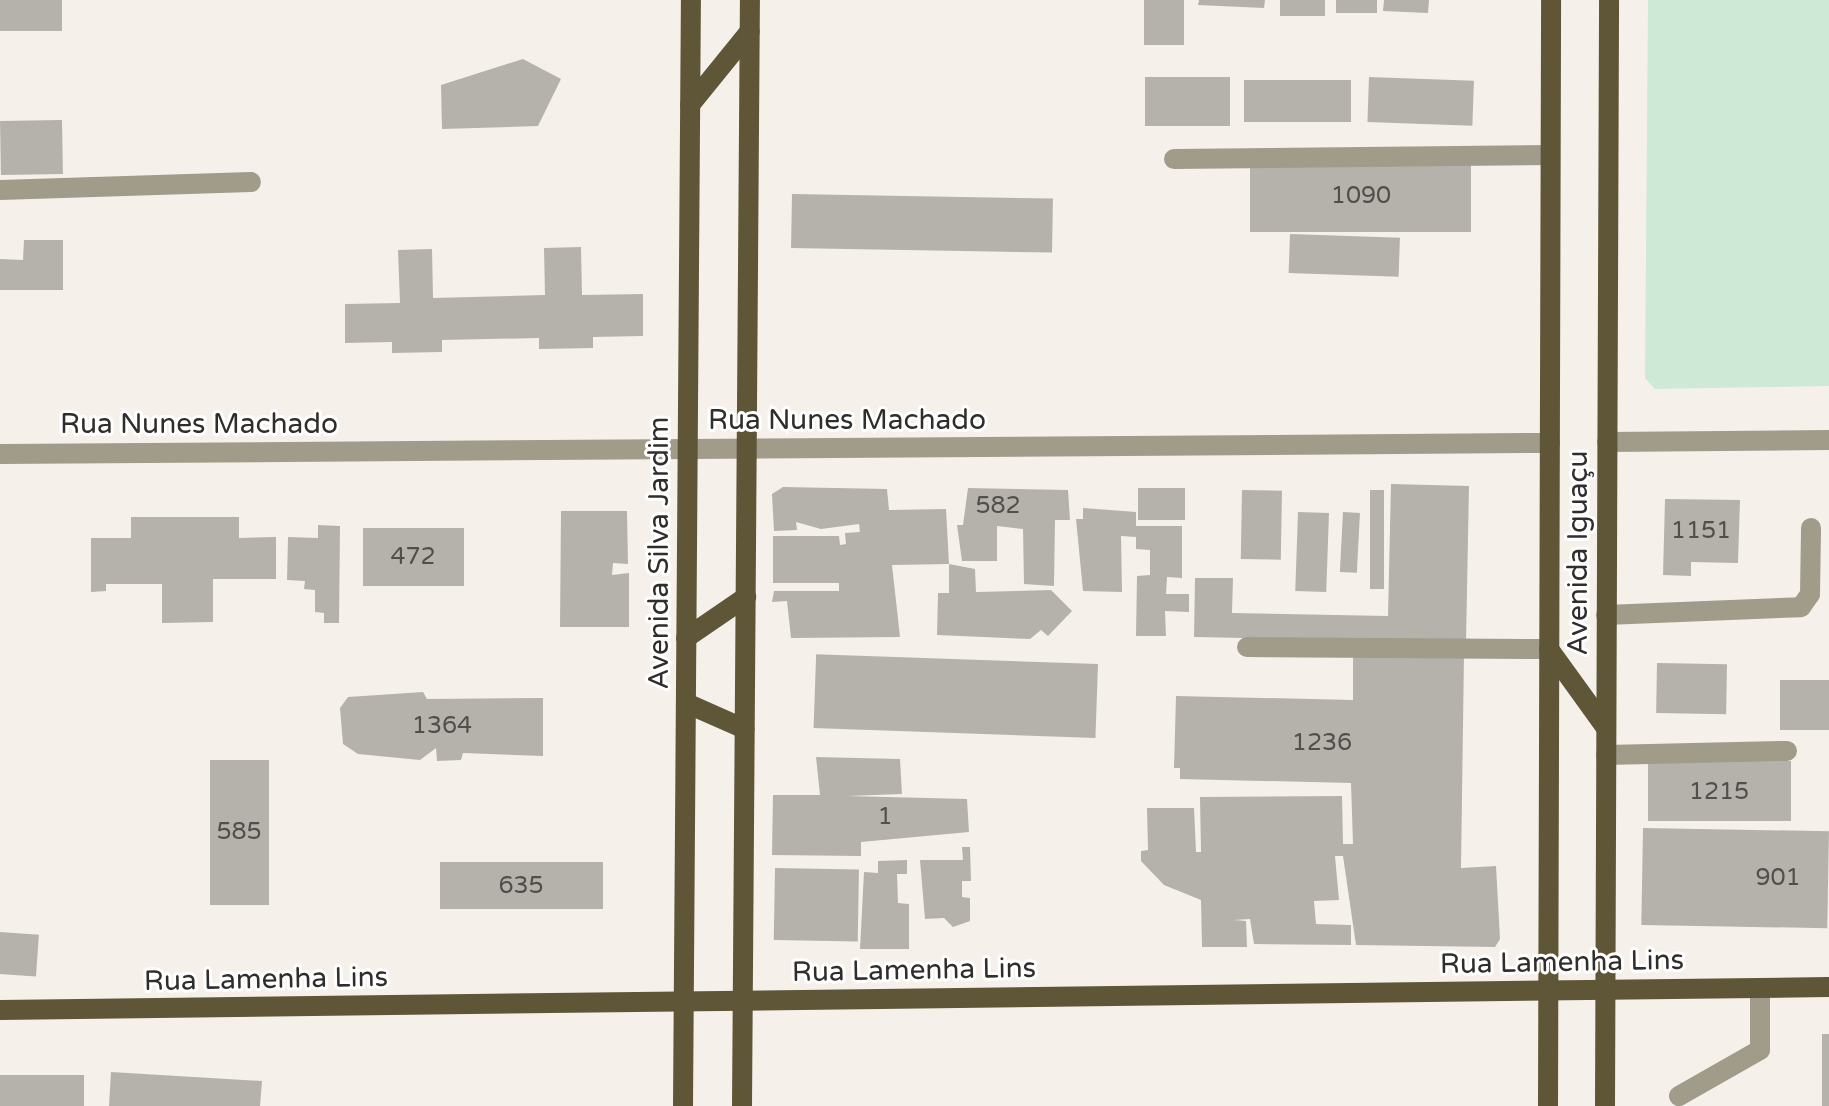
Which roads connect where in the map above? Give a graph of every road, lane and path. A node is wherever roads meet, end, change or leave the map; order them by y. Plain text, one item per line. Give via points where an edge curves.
1 (691, 0) edge
2 (750, 0) edge
3 (1551, 0) edge
4 (1609, 0) edge
5 (750, 31) junction
6 (690, 105) junction
7 (1550, 155) junction
8 (1174, 159) dead end
9 (251, 182) dead end
10 (0, 190) edge
11 (1829, 440) edge
12 (1607, 442) junction
13 (1550, 443) junction
14 (747, 448) junction
15 (688, 449) junction
16 (0, 454) edge
17 (1811, 528) dead end
18 (746, 597) junction
19 (1606, 615) junction
20 (686, 638) junction
21 (1247, 647) dead end
22 (1549, 649) junction
23 (686, 703) junction
24 (1606, 728) junction
25 (745, 729) junction
26 (1787, 751) dead end
27 (1606, 755) junction
28 (1829, 987) edge
29 (1760, 988) junction
30 (1549, 990) junction
31 (1605, 990) junction
32 (684, 1001) junction
33 (743, 1001) junction
34 (0, 1010) edge
35 (1679, 1096) dead end
36 (683, 1106) edge
37 (742, 1106) edge
38 (1548, 1106) edge
39 (1605, 1106) edge

1 - 6 main road, Avenida Silva Jardim
2 - 5 main road
3 - 7 main road, Avenida Iguaçu
4 - 12 main road, Avenida Iguaçu
5 - 6 main road
5 - 14 main road
6 - 15 main road, Avenida Silva Jardim
7 - 8 street
7 - 13 main road, Avenida Iguaçu
9 - 10 street
11 - 12 street
12 - 19 main road, Avenida Iguaçu
13 - 14 street, Rua Nunes Machado
13 - 22 main road, Avenida Iguaçu
14 - 15 street, Rua Nunes Machado
14 - 18 main road
15 - 16 street, Rua Nunes Machado
15 - 20 main road, Avenida Silva Jardim
17 - 19 street via 1810,594 1801,607
18 - 20 main road
18 - 25 main road
19 - 24 main road, Avenida Iguaçu
20 - 23 main road, Avenida Silva Jardim
21 - 22 street
22 - 24 main road
22 - 30 main road, Avenida Iguaçu
23 - 25 main road
23 - 32 main road, Avenida Silva Jardim
24 - 27 main road, Avenida Iguaçu
25 - 33 main road
26 - 27 street
27 - 31 main road, Avenida Iguaçu
28 - 29 main road, Rua Lamenha Lins
29 - 31 main road, Rua Lamenha Lins
29 - 35 street via 1760,1050
30 - 31 main road, Rua Lamenha Lins
30 - 33 main road, Rua Lamenha Lins
30 - 38 main road, Avenida Iguaçu
31 - 39 main road, Avenida Iguaçu
32 - 33 main road, Rua Lamenha Lins
32 - 34 main road, Rua Lamenha Lins
32 - 36 main road, Avenida Silva Jardim
33 - 37 main road

